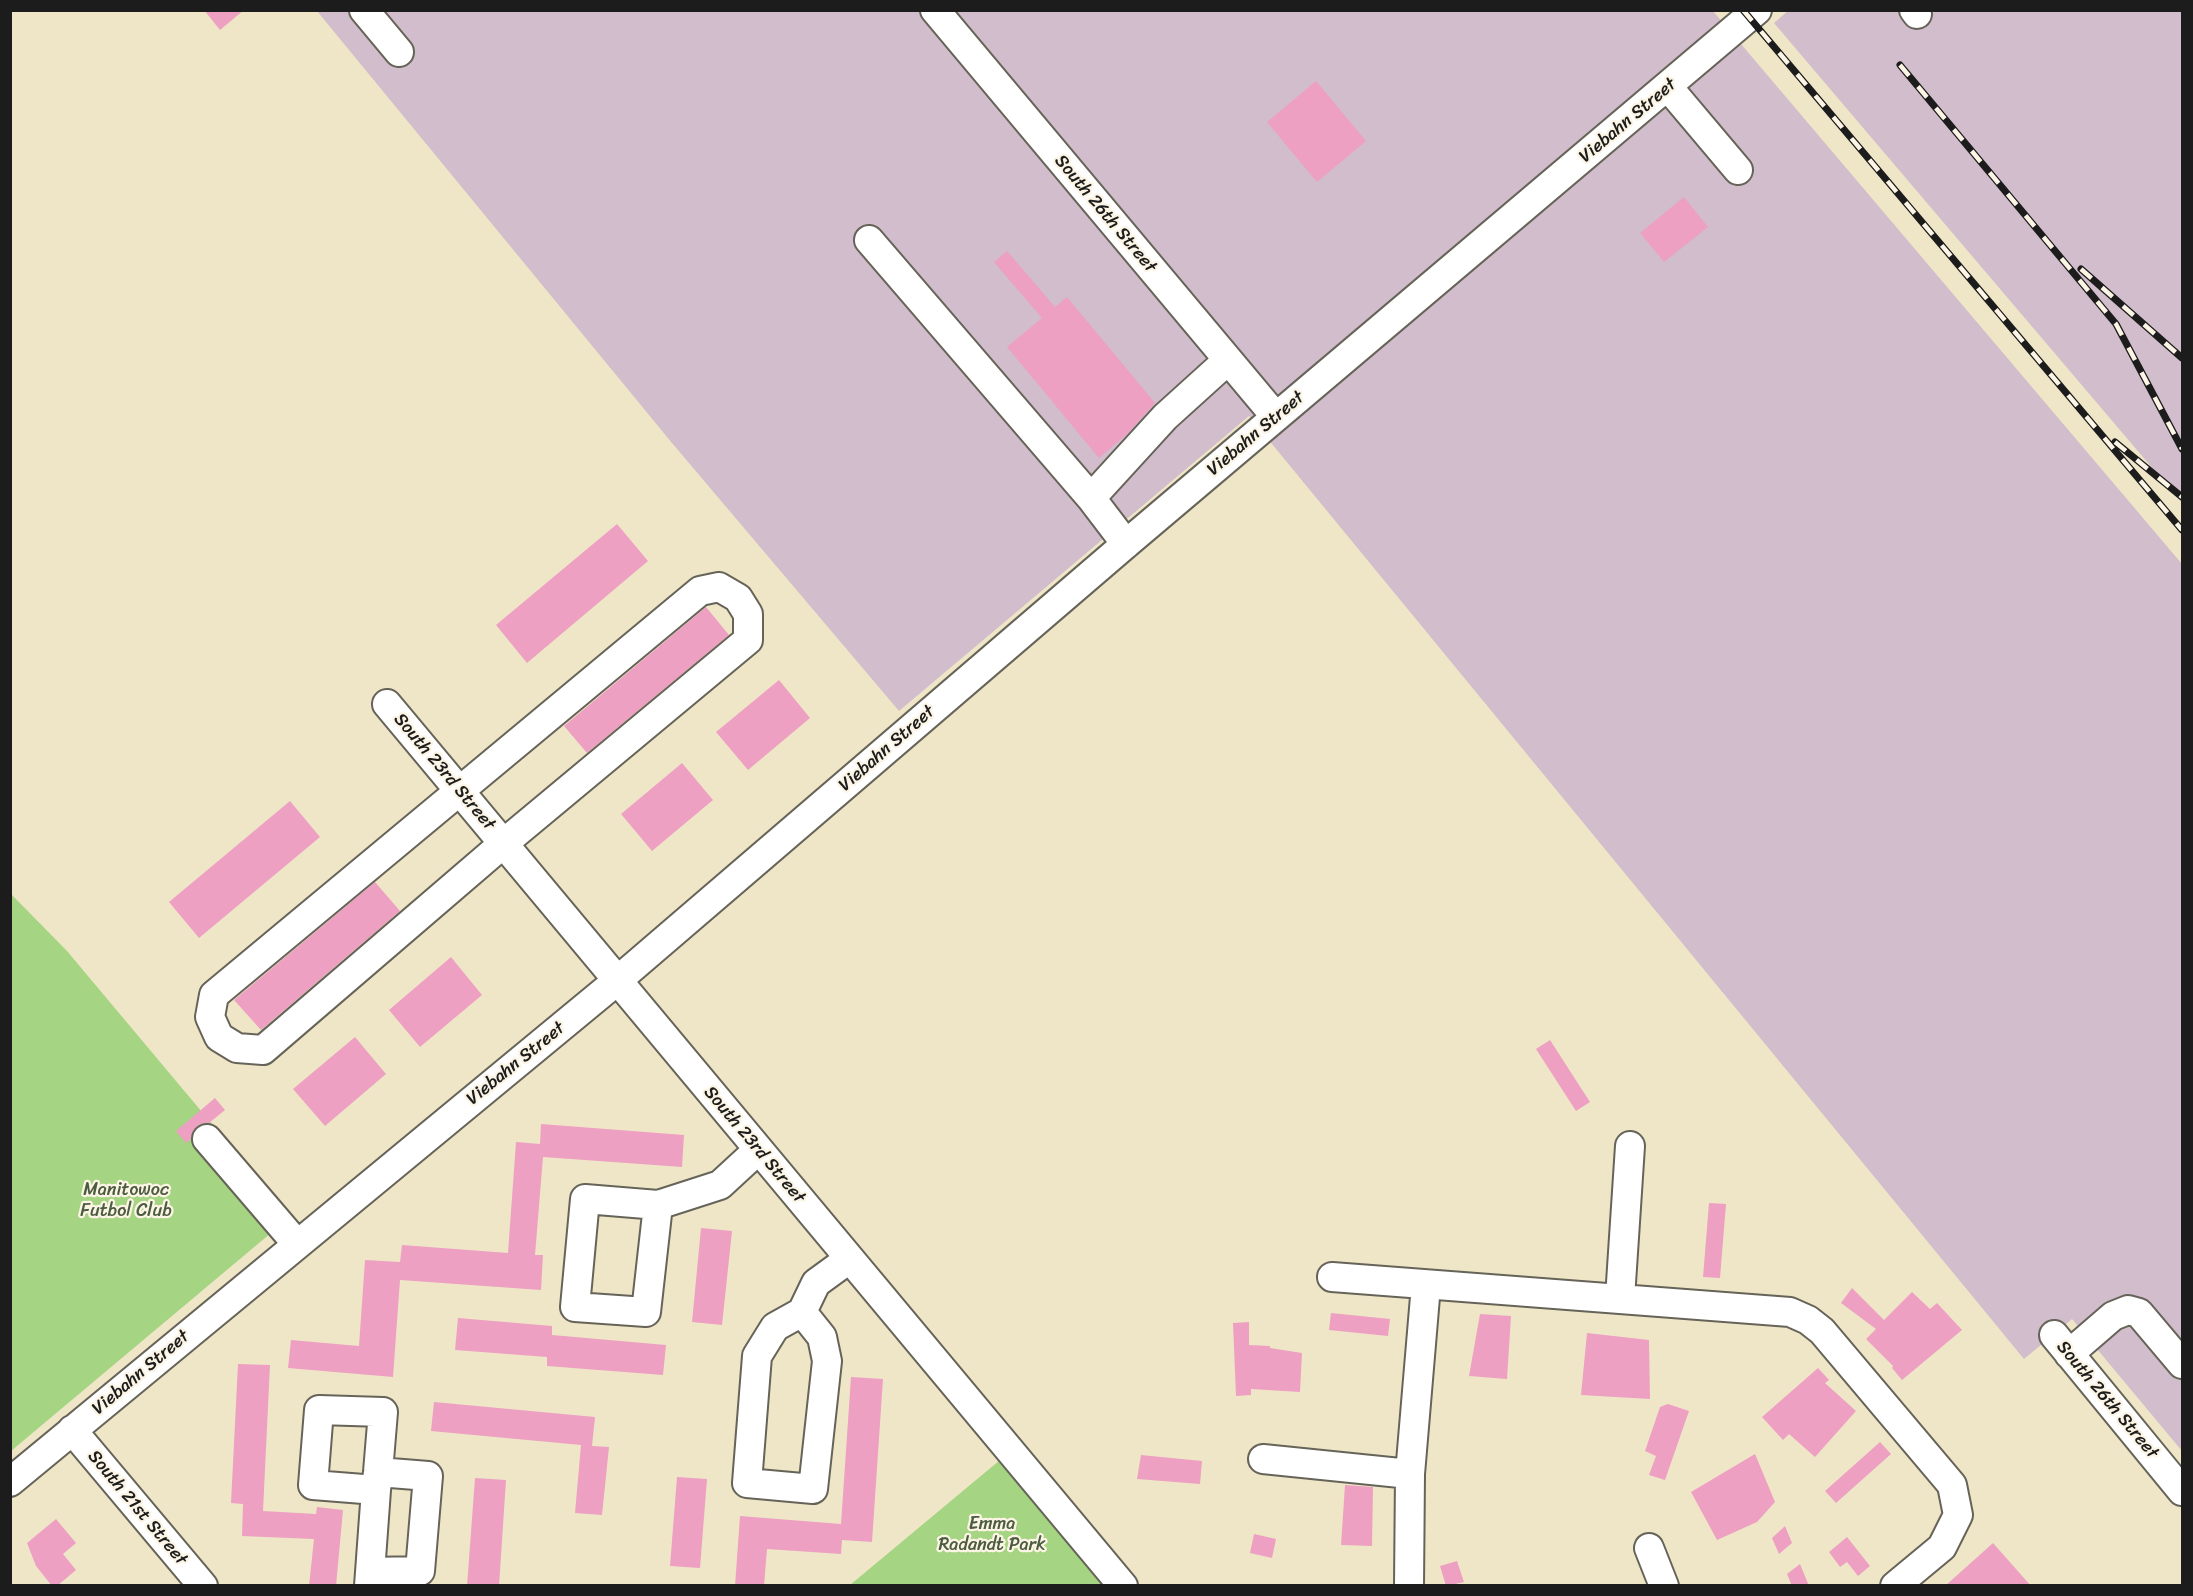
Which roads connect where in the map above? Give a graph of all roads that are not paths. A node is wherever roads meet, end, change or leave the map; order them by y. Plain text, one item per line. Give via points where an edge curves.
1 (364, 10) edge
2 (935, 10) edge
3 (1757, 10) edge
4 (399, 52) dead end
5 (1668, 87) junction
6 (1738, 170) dead end
7 (869, 240) dead end
8 (1228, 360) junction
9 (1276, 417) junction
10 (1090, 498) junction
11 (1126, 544) junction
12 (387, 704) dead end
13 (461, 792) junction
14 (504, 843) junction
15 (618, 980) junction
16 (207, 1139) dead end
17 (1630, 1146) dead end
18 (758, 1150) junction
19 (658, 1205) junction
20 (297, 1244) junction
21 (849, 1259) junction
22 (1332, 1277) dead end
23 (1426, 1285) junction
24 (1620, 1298) junction
25 (802, 1312) junction
26 (2178, 1350) edge
27 (72, 1430) junction
28 (1263, 1459) dead end
29 (1410, 1474) junction
30 (10, 1482) edge
31 (2182, 1491) edge
32 (1649, 1548) dead end
33 (369, 1579) edge
34 (203, 1586) edge
35 (1123, 1586) edge
36 (1409, 1586) edge
37 (1664, 1586) edge
38 (1895, 1586) edge

1 - 4 street
2 - 8 street, South 26th Street
3 - 5 street, Viebahn Street
5 - 6 street
5 - 9 street, Viebahn Street
7 - 10 street
8 - 9 street, South 26th Street
8 - 10 street via 1165,417
9 - 11 street, Viebahn Street
10 - 11 street
11 - 15 street, Viebahn Street
12 - 13 street, South 23rd Street
13 - 14 street, South 23rd Street
13 - 14 street via 700,591 719,587 738,598 748,614 748,640
13 - 14 street via 214,995 210,1017 219,1037 237,1048 263,1050
14 - 15 street, South 23rd Street
15 - 18 street, South 23rd Street
15 - 20 street, Viebahn Street
16 - 20 street
17 - 24 street
18 - 19 street via 720,1185
18 - 21 street, South 23rd Street
19 - 19 street via 585,1199 575,1307 646,1312
20 - 27 street, Viebahn Street
21 - 25 street via 816,1283
21 - 35 street, South 23rd Street
22 - 23 street
23 - 24 street
23 - 29 street
24 - 38 street via 1790,1312 1822,1331 1952,1485 1958,1515 1942,1546
25 - 25 street via 822,1337 827,1361 813,1489 747,1483 757,1356 775,1327
26 - 31 street, South 26th Street via 2139,1313 2128,1310 2061,1345
27 - 30 street, Viebahn Street
27 - 34 street, South 21st Street
28 - 29 street
29 - 36 street
32 - 37 street
33 - 33 street via 377,1481 428,1476 420,1571

